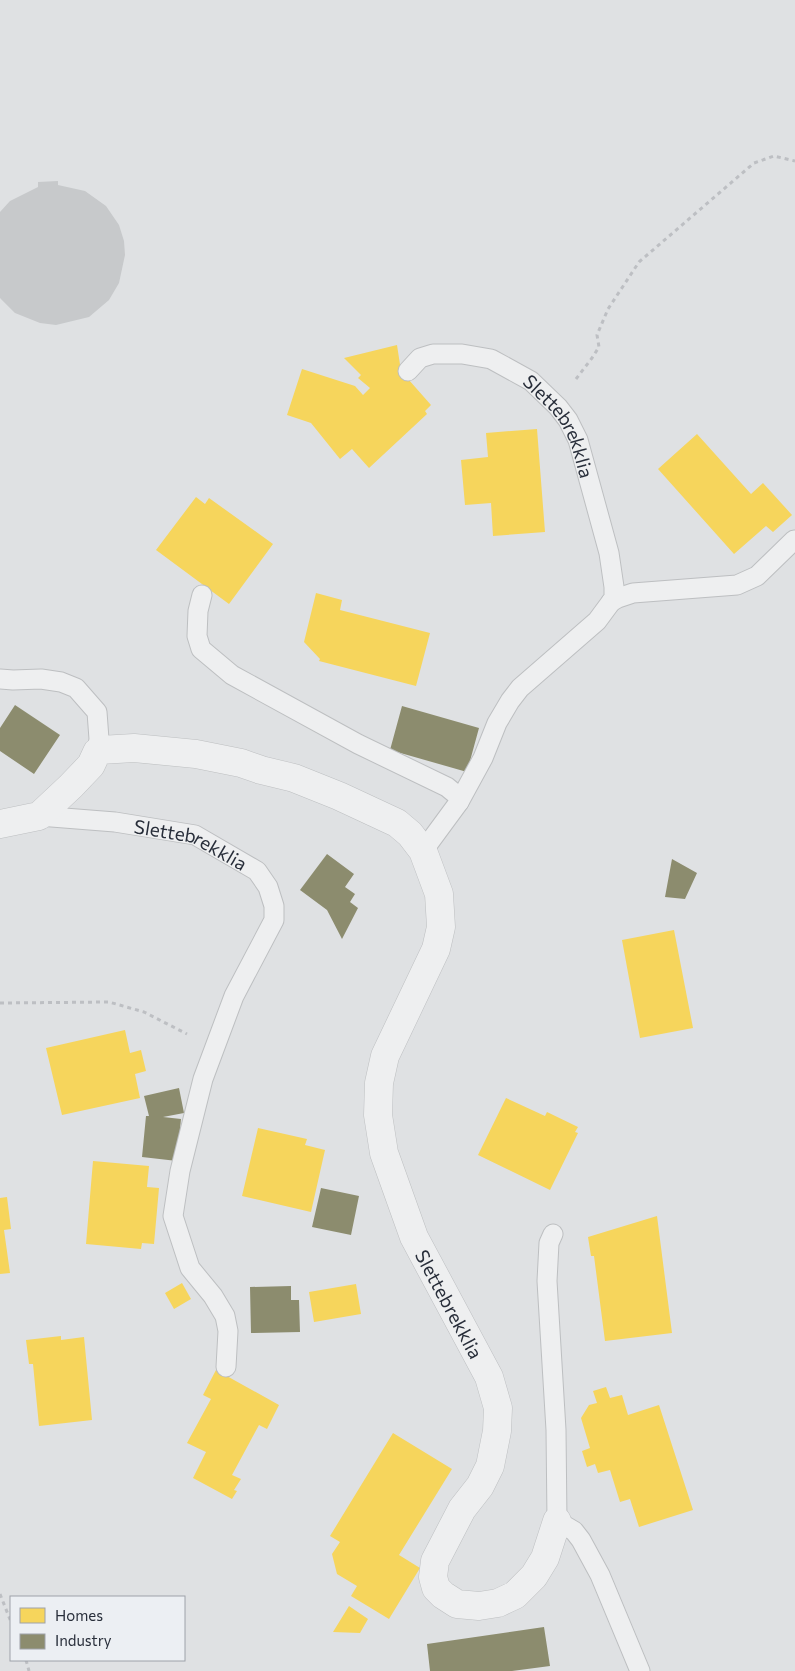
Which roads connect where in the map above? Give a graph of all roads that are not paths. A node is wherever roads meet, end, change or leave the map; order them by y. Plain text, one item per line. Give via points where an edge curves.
1 (408, 371) dead end
2 (794, 540) edge
3 (202, 595) dead end
4 (612, 602) junction
5 (0, 679) edge
6 (96, 752) junction
7 (459, 802) junction
8 (39, 816) junction
9 (0, 824) edge
10 (423, 851) junction
11 (553, 1234) dead end
12 (226, 1367) dead end
13 (557, 1522) junction
14 (640, 1671) edge

1 - 4 lane, Slettebrekklia via 420,358 433,354 491,359 531,381 558,407 578,440 609,553 614,587
2 - 4 lane via 757,576 737,586 633,593
3 - 7 lane via 197,636 201,649 232,675 358,744 447,787 458,796
4 - 7 lane via 597,621 520,688 510,701
5 - 6 lane via 41,679 76,688 97,712 100,739
6 - 8 street via 91,765
6 - 10 street, Slettebrekklia via 134,748 196,754 294,778 397,823
7 - 10 lane
8 - 9 street, Slettebrekklia
8 - 12 lane, Slettebrekklia via 115,822 195,835 257,871 268,887 274,906 274,920 234,996 203,1079 180,1171 173,1216 190,1268 225,1316 228,1332
10 - 13 street, Slettebrekklia via 440,894 441,927 436,949 385,1056 379,1083 378,1115 384,1153 414,1237 489,1377 498,1408 490,1466 480,1486 462,1509 435,1561 433,1577 436,1588 457,1604 479,1606 515,1595 534,1576 545,1558
11 - 13 lane, Slettebrekklia via 547,1281 556,1430
13 - 14 lane via 574,1531 581,1540 600,1575

